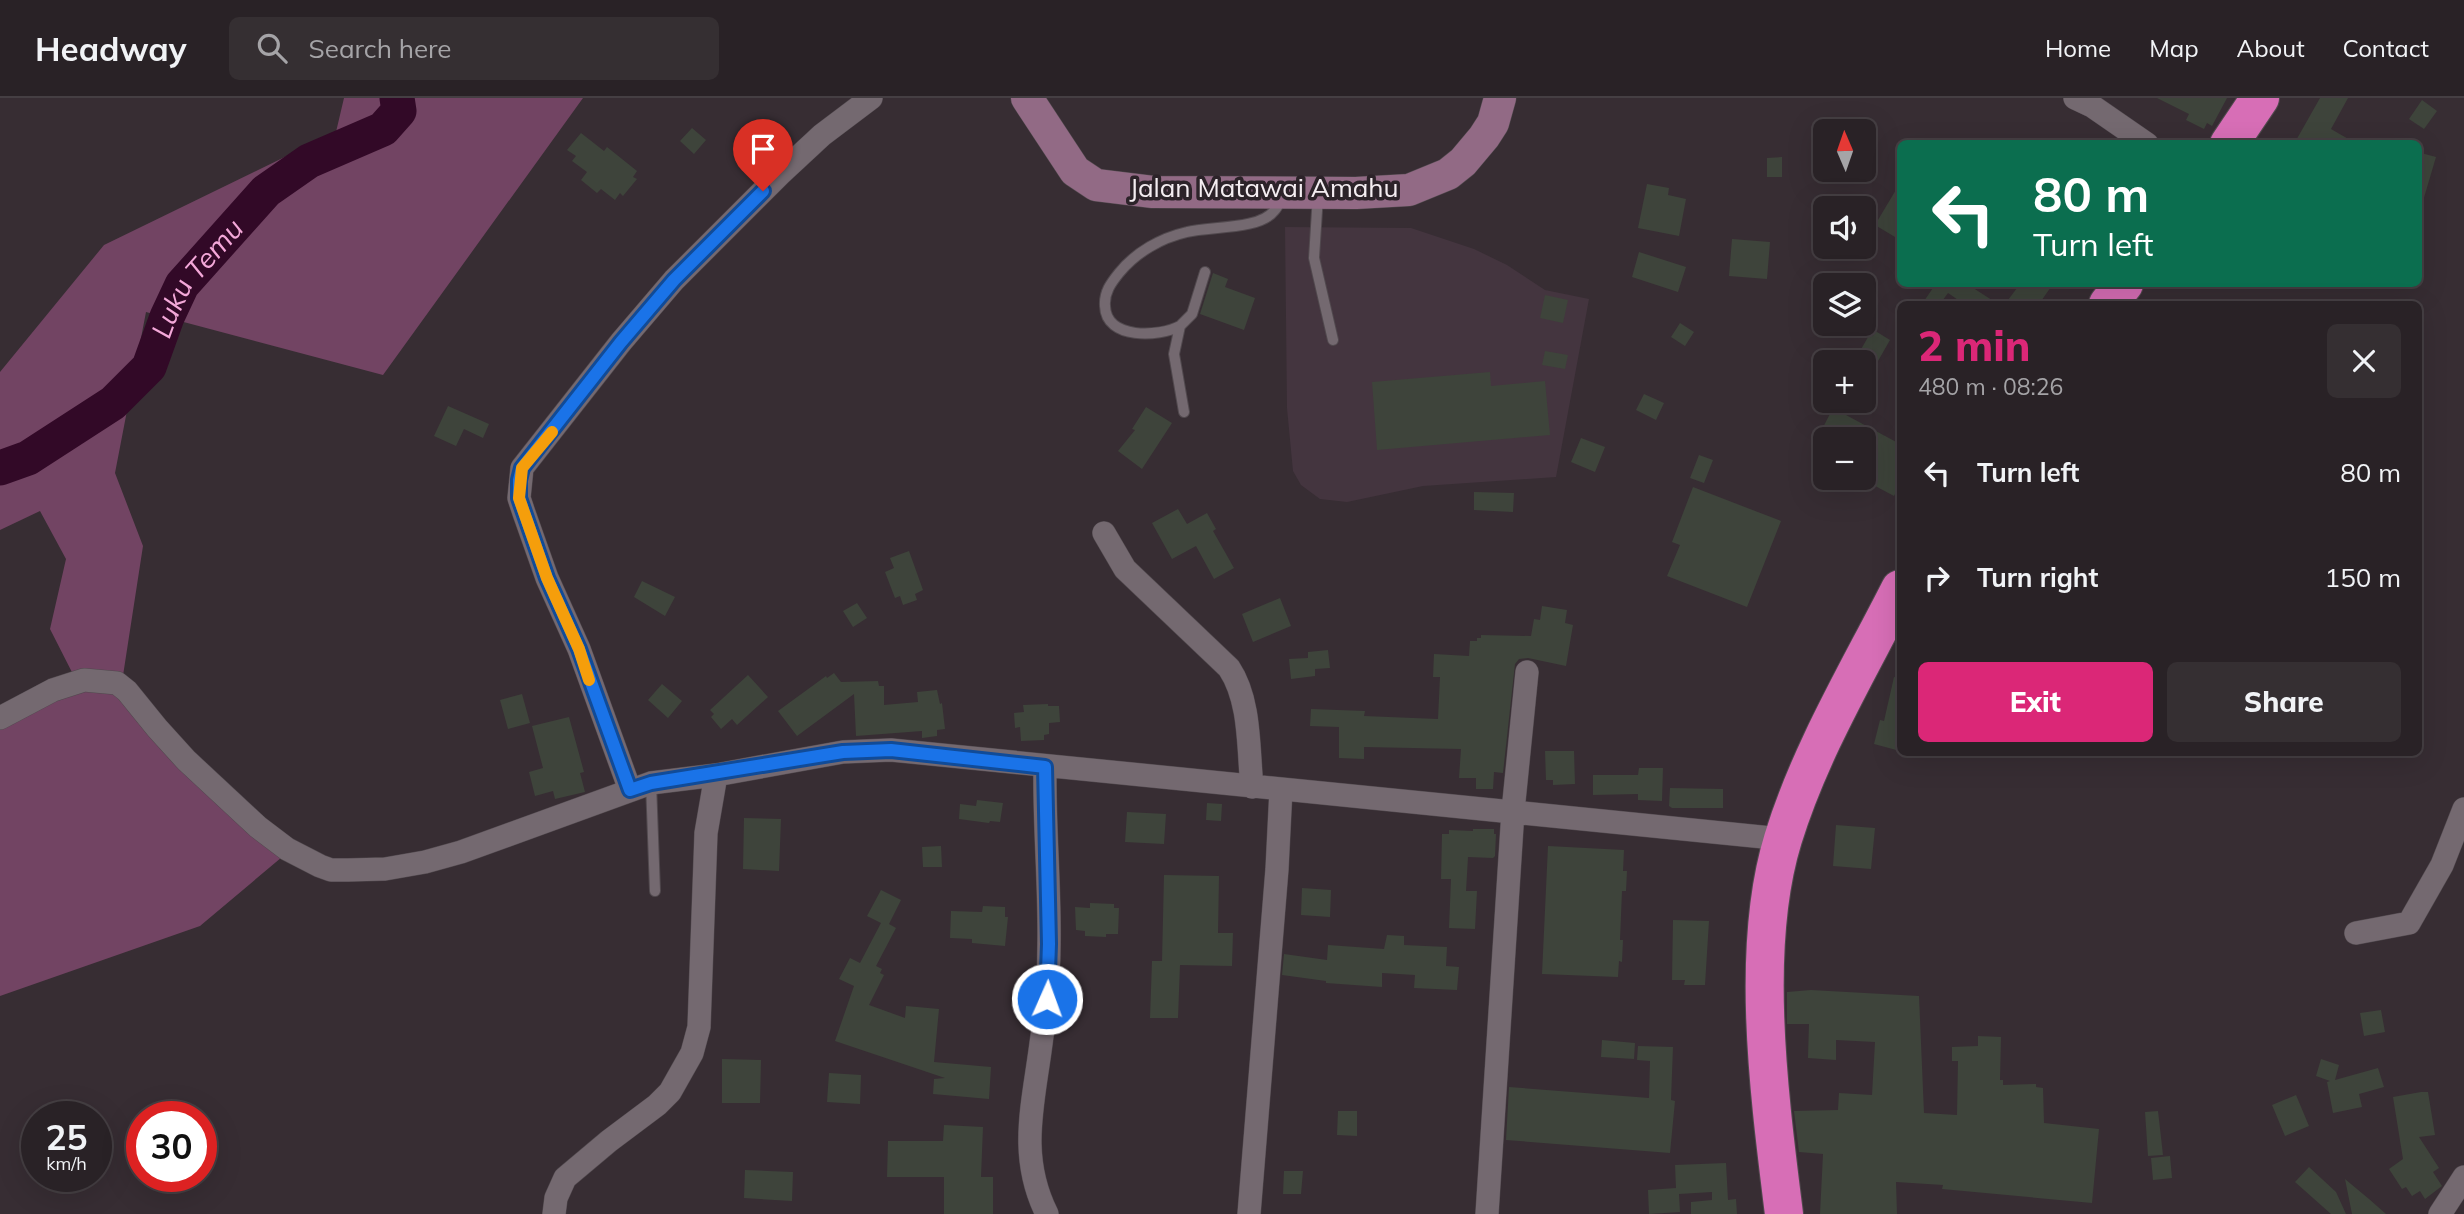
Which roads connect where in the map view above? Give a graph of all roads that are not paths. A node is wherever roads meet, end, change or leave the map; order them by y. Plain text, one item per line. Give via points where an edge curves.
1 (871, 98) edge
2 (1027, 98) edge
3 (1500, 98) edge
4 (2075, 98) edge
5 (2260, 98) edge
6 (2141, 140) edge
7 (2232, 140) edge
8 (1285, 191) junction
9 (1319, 192) junction
10 (1205, 272) dead end
11 (2122, 287) edge
12 (2110, 301) edge
13 (1180, 326) junction
14 (1164, 332) junction
15 (1333, 340) dead end
16 (1174, 354) junction
17 (1184, 412) dead end
18 (1104, 533) dead end
19 (1897, 595) edge
20 (1527, 672) dead end
21 (0, 718) edge
22 (1045, 767) junction
23 (716, 775) junction
24 (640, 787) junction
25 (1252, 787) junction
26 (1281, 789) junction
27 (2464, 809) edge
28 (1513, 811) junction
29 (1783, 839) junction
30 (655, 891) dead end
31 (2356, 933) dead end
32 (2464, 1177) edge
33 (554, 1214) edge
34 (1046, 1214) edge
35 (1249, 1214) edge
36 (1487, 1214) edge
37 (1784, 1214) edge
38 (2440, 1214) edge

1 - 24 street via 822,135 674,280 522,468 519,498 547,578
2 - 8 main road, Jalan Matawai Amahu via 1075,171 1096,185 1153,192
3 - 9 main road, Jalan Matawai Amahu via 1493,123 1448,174 1409,190
4 - 6 street
5 - 7 highway
8 - 9 main road, Jalan Matawai Amahu
8 - 14 lane via 1274,213 1261,220 1168,237 1129,261 1107,289 1105,313 1118,328
9 - 15 lane via 1314,258
10 - 13 lane via 1192,314
11 - 12 highway
13 - 14 lane
13 - 16 lane
14 - 16 lane
16 - 17 lane
18 - 25 street via 1125,569 1236,679
19 - 29 highway via 1824,737
20 - 28 street
21 - 24 street via 73,683 117,682 186,760 258,827 287,849 331,870 384,869 437,859
22 - 23 street via 891,750 843,752
22 - 25 street
22 - 34 street via 1047,999 1028,1144 1036,1191
23 - 24 street
23 - 33 street via 706,833 700,1017 692,1053 670,1092 657,1105 565,1178
24 - 30 lane
25 - 26 street
26 - 28 street
26 - 35 street
27 - 31 street via 2442,865 2409,923
28 - 29 street
28 - 36 street
29 - 37 highway via 1765,958 1766,1029
32 - 38 street

